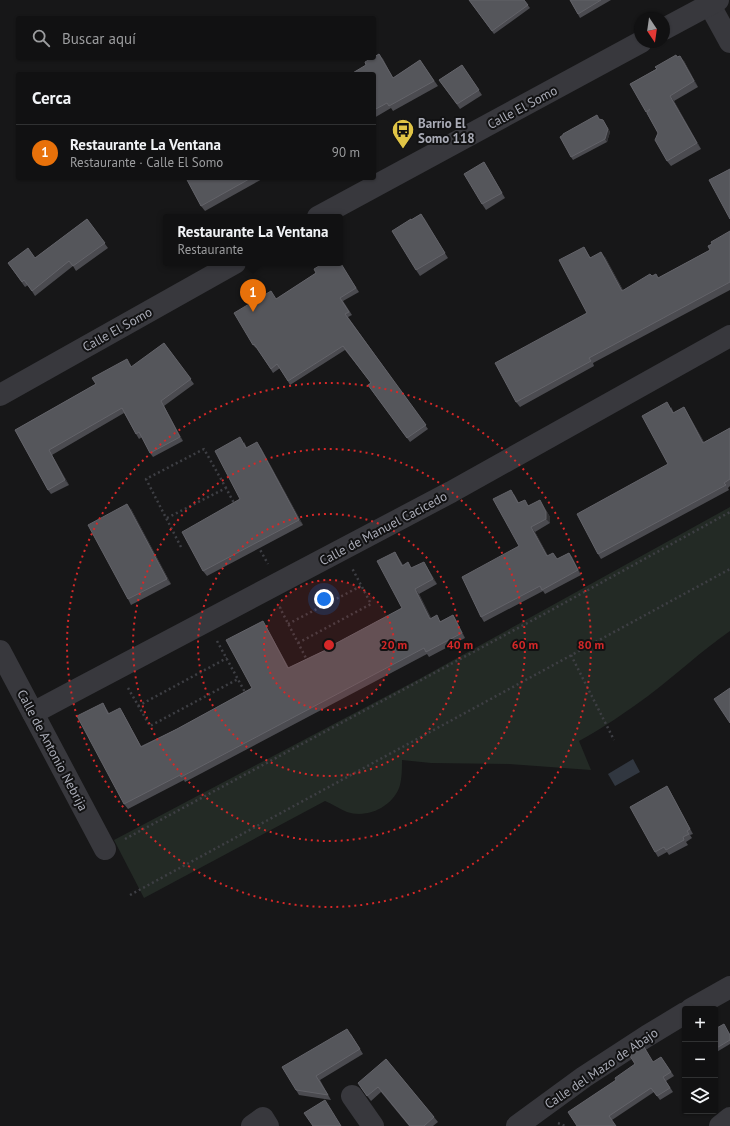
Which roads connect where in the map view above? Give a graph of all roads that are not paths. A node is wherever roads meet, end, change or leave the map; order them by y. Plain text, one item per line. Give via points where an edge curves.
1 (712, 2) edge
2 (670, 26) edge
3 (730, 42) edge
4 (634, 46) edge
5 (324, 214) edge
6 (230, 266) edge
7 (730, 336) edge
8 (0, 395) edge
9 (0, 651) edge
10 (33, 713) junction
11 (105, 849) road end
12 (730, 987) edge
13 (696, 1006) edge
14 (682, 1015) edge
15 (352, 1096) dead end
16 (730, 1118) edge
17 (252, 1126) edge
18 (268, 1126) edge
19 (373, 1126) edge
20 (517, 1126) edge
21 (720, 1126) edge

1 - 2 street
1 - 3 street
4 - 5 street, Calle El Somo
6 - 8 street, Calle El Somo
7 - 10 street, Calle de Manuel Cacicedo via 451,492
9 - 10 street, Calle de Antonio Nebrija
10 - 11 street, Calle de Antonio Nebrija
12 - 13 street
14 - 20 street, Calle del Mazo de Abajo via 584,1077
15 - 19 street
16 - 21 street
17 - 18 street via 264,1118

